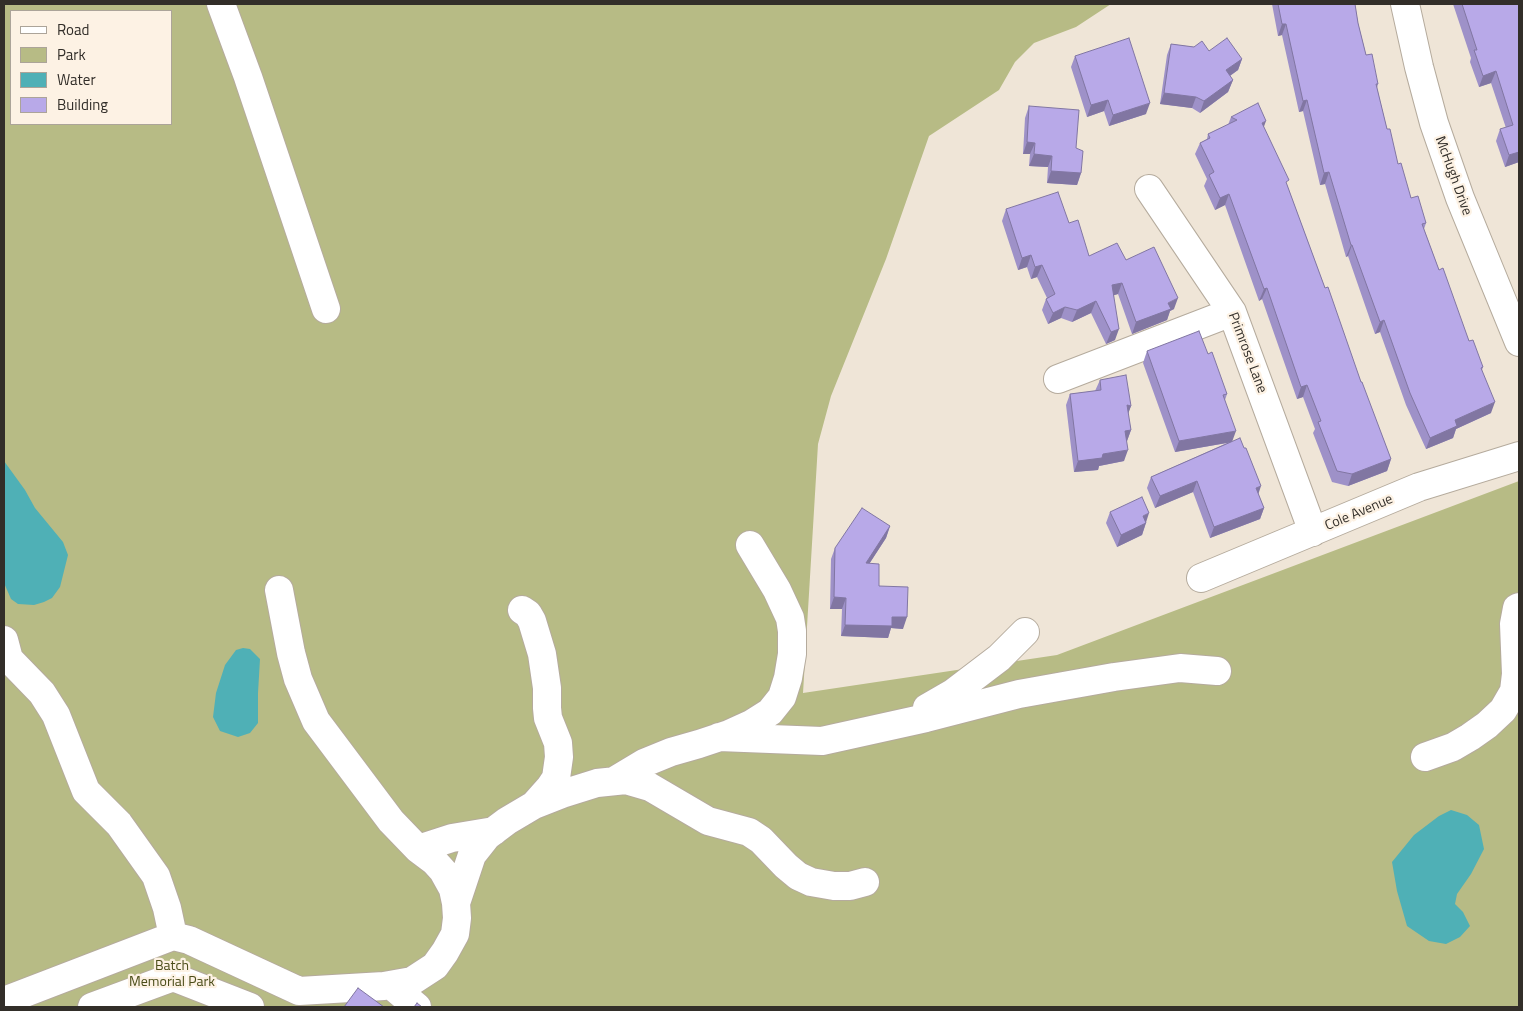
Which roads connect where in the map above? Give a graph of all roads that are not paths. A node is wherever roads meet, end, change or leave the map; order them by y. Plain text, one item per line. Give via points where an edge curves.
1 (222, 4) edge
2 (1406, 4) edge
3 (1148, 189) dead end
4 (326, 309) dead end
5 (1232, 312) junction
6 (1519, 342) edge
7 (1058, 379) dead end
8 (1519, 456) edge
9 (1313, 532) junction
10 (750, 545) dead end
11 (1201, 578) dead end
12 (279, 590) dead end
13 (1519, 607) edge
14 (522, 610) dead end
15 (1025, 632) dead end
16 (4, 640) edge
17 (1217, 671) dead end
18 (897, 724) junction
19 (719, 737) junction
20 (1425, 757) dead end
21 (614, 781) junction
22 (534, 805) junction
23 (494, 831) junction
24 (418, 849) junction
25 (865, 882) dead end
26 (456, 904) junction
27 (173, 936) junction
28 (391, 985) junction
29 (320, 998) edge
30 (4, 1001) edge
31 (92, 1007) edge
32 (250, 1007) edge
33 (417, 1007) edge

1 - 4 street
2 - 6 street, McHugh Drive via 1437,131 1460,198
3 - 5 street, Primrose Lane
5 - 7 street
5 - 9 street, Primrose Lane
8 - 9 street, Cole Avenue via 1419,487
9 - 11 street, Cole Avenue
10 - 19 street via 790,618 792,654 782,697 770,712
12 - 24 street via 298,680 316,722 391,821
13 - 20 street via 1514,624 1514,692 1503,710 1470,737
14 - 22 street via 532,621 540,647 548,718 558,744 559,757 556,778
15 - 18 street via 999,658 954,693
16 - 27 street via 10,659 42,693 56,715 86,791 119,824 156,876
17 - 18 street via 1180,668 1114,677 1019,694
18 - 19 street via 822,741
19 - 21 street via 644,763
21 - 22 street via 597,783
21 - 25 street via 626,780 650,787 708,821 749,832 798,876 811,882 834,886
22 - 23 street via 506,820
23 - 24 street via 452,838
23 - 26 street via 472,855
24 - 26 street via 443,871
26 - 28 street via 455,934 435,966 412,981
27 - 29 street via 189,940
27 - 30 street
28 - 29 street
28 - 33 street
31 - 32 street via 173,977

